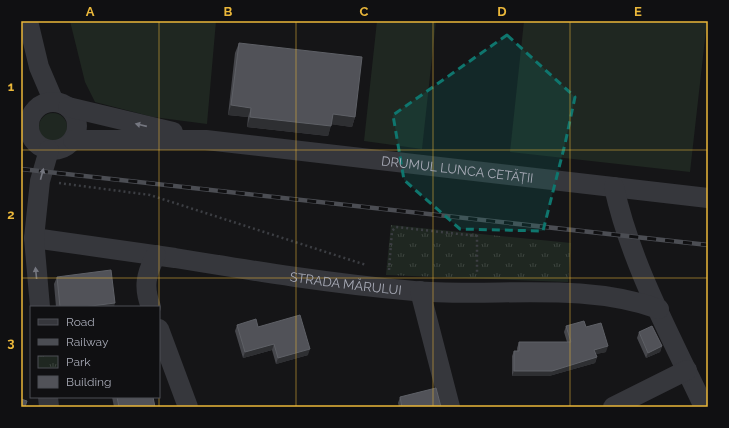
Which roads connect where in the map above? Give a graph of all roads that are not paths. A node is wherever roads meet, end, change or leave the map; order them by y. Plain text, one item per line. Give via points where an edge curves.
1 (28, 21) edge
2 (54, 105) junction
3 (25, 124) edge
4 (73, 140) junction
5 (206, 140) junction
6 (36, 148) edge
7 (614, 187) junction
8 (708, 198) edge
9 (34, 238) junction
10 (156, 255) junction
11 (420, 291) junction
12 (40, 306) edge
13 (151, 306) edge
14 (658, 309) junction
15 (160, 332) edge
16 (687, 370) junction
17 (188, 407) edge
18 (450, 407) edge
19 (613, 407) edge
20 (704, 407) edge

1 - 2 street via 39,67
2 - 3 street via 36,110
2 - 4 street via 76,118 77,126
5 -> 2 street, DRUMUL LUNCA CETĂȚII
3 - 6 street
4 - 5 street, DRUMUL LUNCA CETĂȚII
4 - 6 street via 62,149
5 - 7 street, DRUMUL LUNCA CETĂȚII
9 -> 6 street via 39,190
7 - 8 street, DRUMUL LUNCA CETĂȚII
7 - 14 street via 627,236
9 - 10 street, STRADA MĂRULUI
12 -> 9 street
10 - 11 street, STRADA MĂRULUI via 341,284
10 - 13 street via 146,279 147,298
11 - 14 street, STRADA MĂRULUI via 558,292 601,295 641,302
11 - 18 street
14 - 16 street
15 - 17 street
16 - 19 street
16 - 20 street

